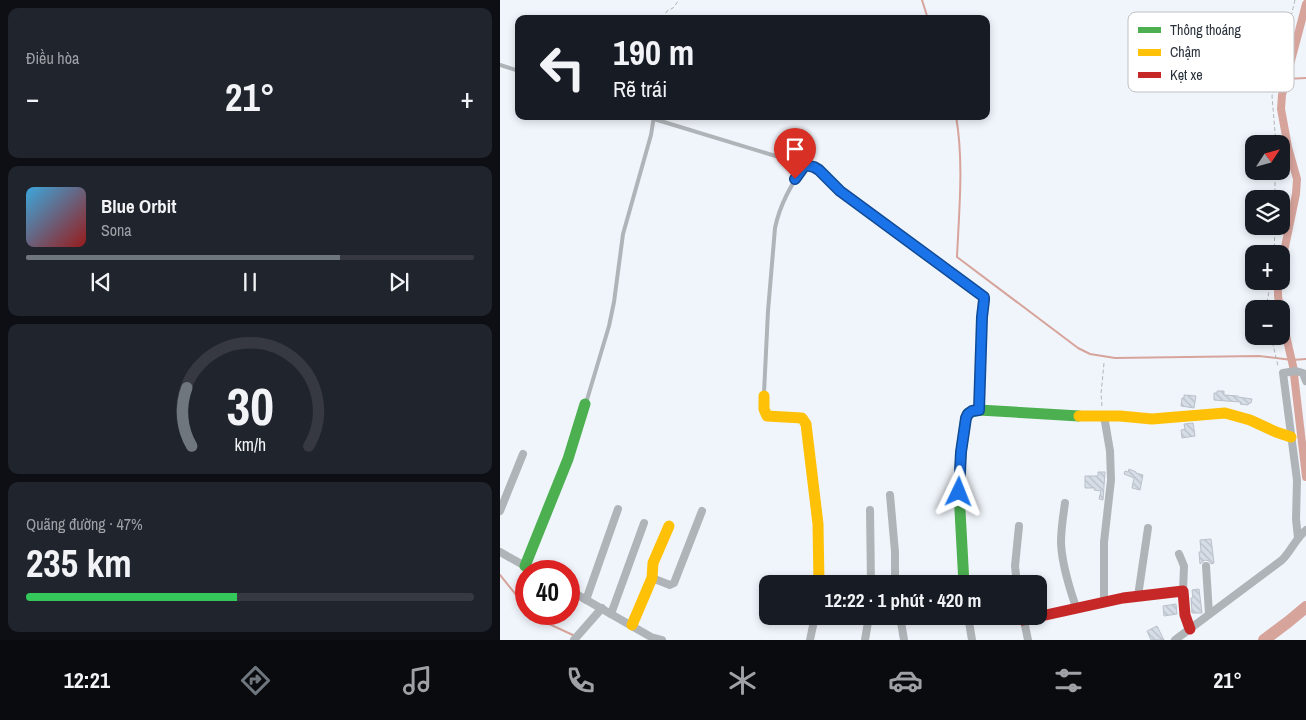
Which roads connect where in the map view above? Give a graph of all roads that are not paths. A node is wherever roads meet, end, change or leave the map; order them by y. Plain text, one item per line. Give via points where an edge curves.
1 (500, 65) edge
2 (515, 70) edge
3 (654, 120) edge
4 (660, 120) edge
5 (805, 165) junction
6 (1306, 381) edge
7 (764, 396) joint
8 (585, 404) joint
9 (979, 410) junction
10 (1104, 416) junction
11 (1292, 437) junction
12 (523, 454) dead end
13 (890, 495) dead end
14 (1064, 503) dead end
15 (618, 509) dead end
16 (870, 510) dead end
17 (702, 511) dead end
18 (500, 512) edge
19 (644, 523) dead end
20 (669, 526) dead end
21 (1018, 526) dead end
22 (1148, 528) dead end
23 (1306, 530) edge
24 (1298, 538) junction
25 (500, 552) edge
26 (1179, 554) dead end
27 (515, 560) edge
28 (533, 560) edge
29 (1206, 566) dead end
30 (819, 575) edge
31 (871, 575) edge
32 (896, 575) edge
33 (964, 575) edge
34 (1016, 575) edge
35 (652, 578) junction
36 (1183, 591) junction
37 (580, 596) edge
38 (1138, 596) junction
39 (586, 600) junction
40 (1104, 602) junction
41 (602, 608) junction
42 (1076, 608) junction
43 (1047, 613) edge
44 (611, 614) junction
45 (1210, 614) junction
46 (632, 625) junction
47 (813, 625) edge
48 (868, 625) edge
49 (902, 625) edge
50 (970, 625) edge
51 (1025, 625) edge
52 (1190, 629) junction
53 (577, 637) edge
54 (651, 638) edge
55 (662, 640) edge
56 (810, 640) edge
57 (865, 640) edge
58 (904, 640) edge
59 (972, 640) edge
60 (1028, 640) edge
61 (1175, 640) edge

1 - 2 lane
3 - 8 lane via 623,234 609,326
4 - 5 lane
5 - 7 lane via 784,199 775,228
5 - 9 lane via 819,170 840,191 984,297
6 - 11 street via 1303,373 1289,372
7 - 30 street via 767,416 802,418 806,424 817,513
8 - 28 street
9 - 10 street
9 - 33 street via 968,414 961,452 959,492
10 - 11 street via 1152,419 1225,413
10 - 40 street via 1111,480 1104,542
11 - 24 street
12 - 18 street
13 - 32 street
14 - 42 street via 1062,553
15 - 39 street
16 - 31 street
17 - 35 street via 674,583 670,585
19 - 44 street
20 - 35 street via 653,563
21 - 34 street
22 - 38 street
23 - 24 street
24 - 45 street via 1282,560
25 - 27 street
26 - 36 street via 1184,566
29 - 45 street
35 - 46 street
36 - 38 street
36 - 52 street via 1184,614
37 - 39 street
38 - 40 street
39 - 41 street
40 - 42 street
41 - 44 street
41 - 53 street
42 - 43 street
44 - 46 street
45 - 52 street
46 - 54 street
47 - 56 street
48 - 57 street
49 - 58 street
50 - 59 street
51 - 60 street
52 - 61 street
54 - 55 street

